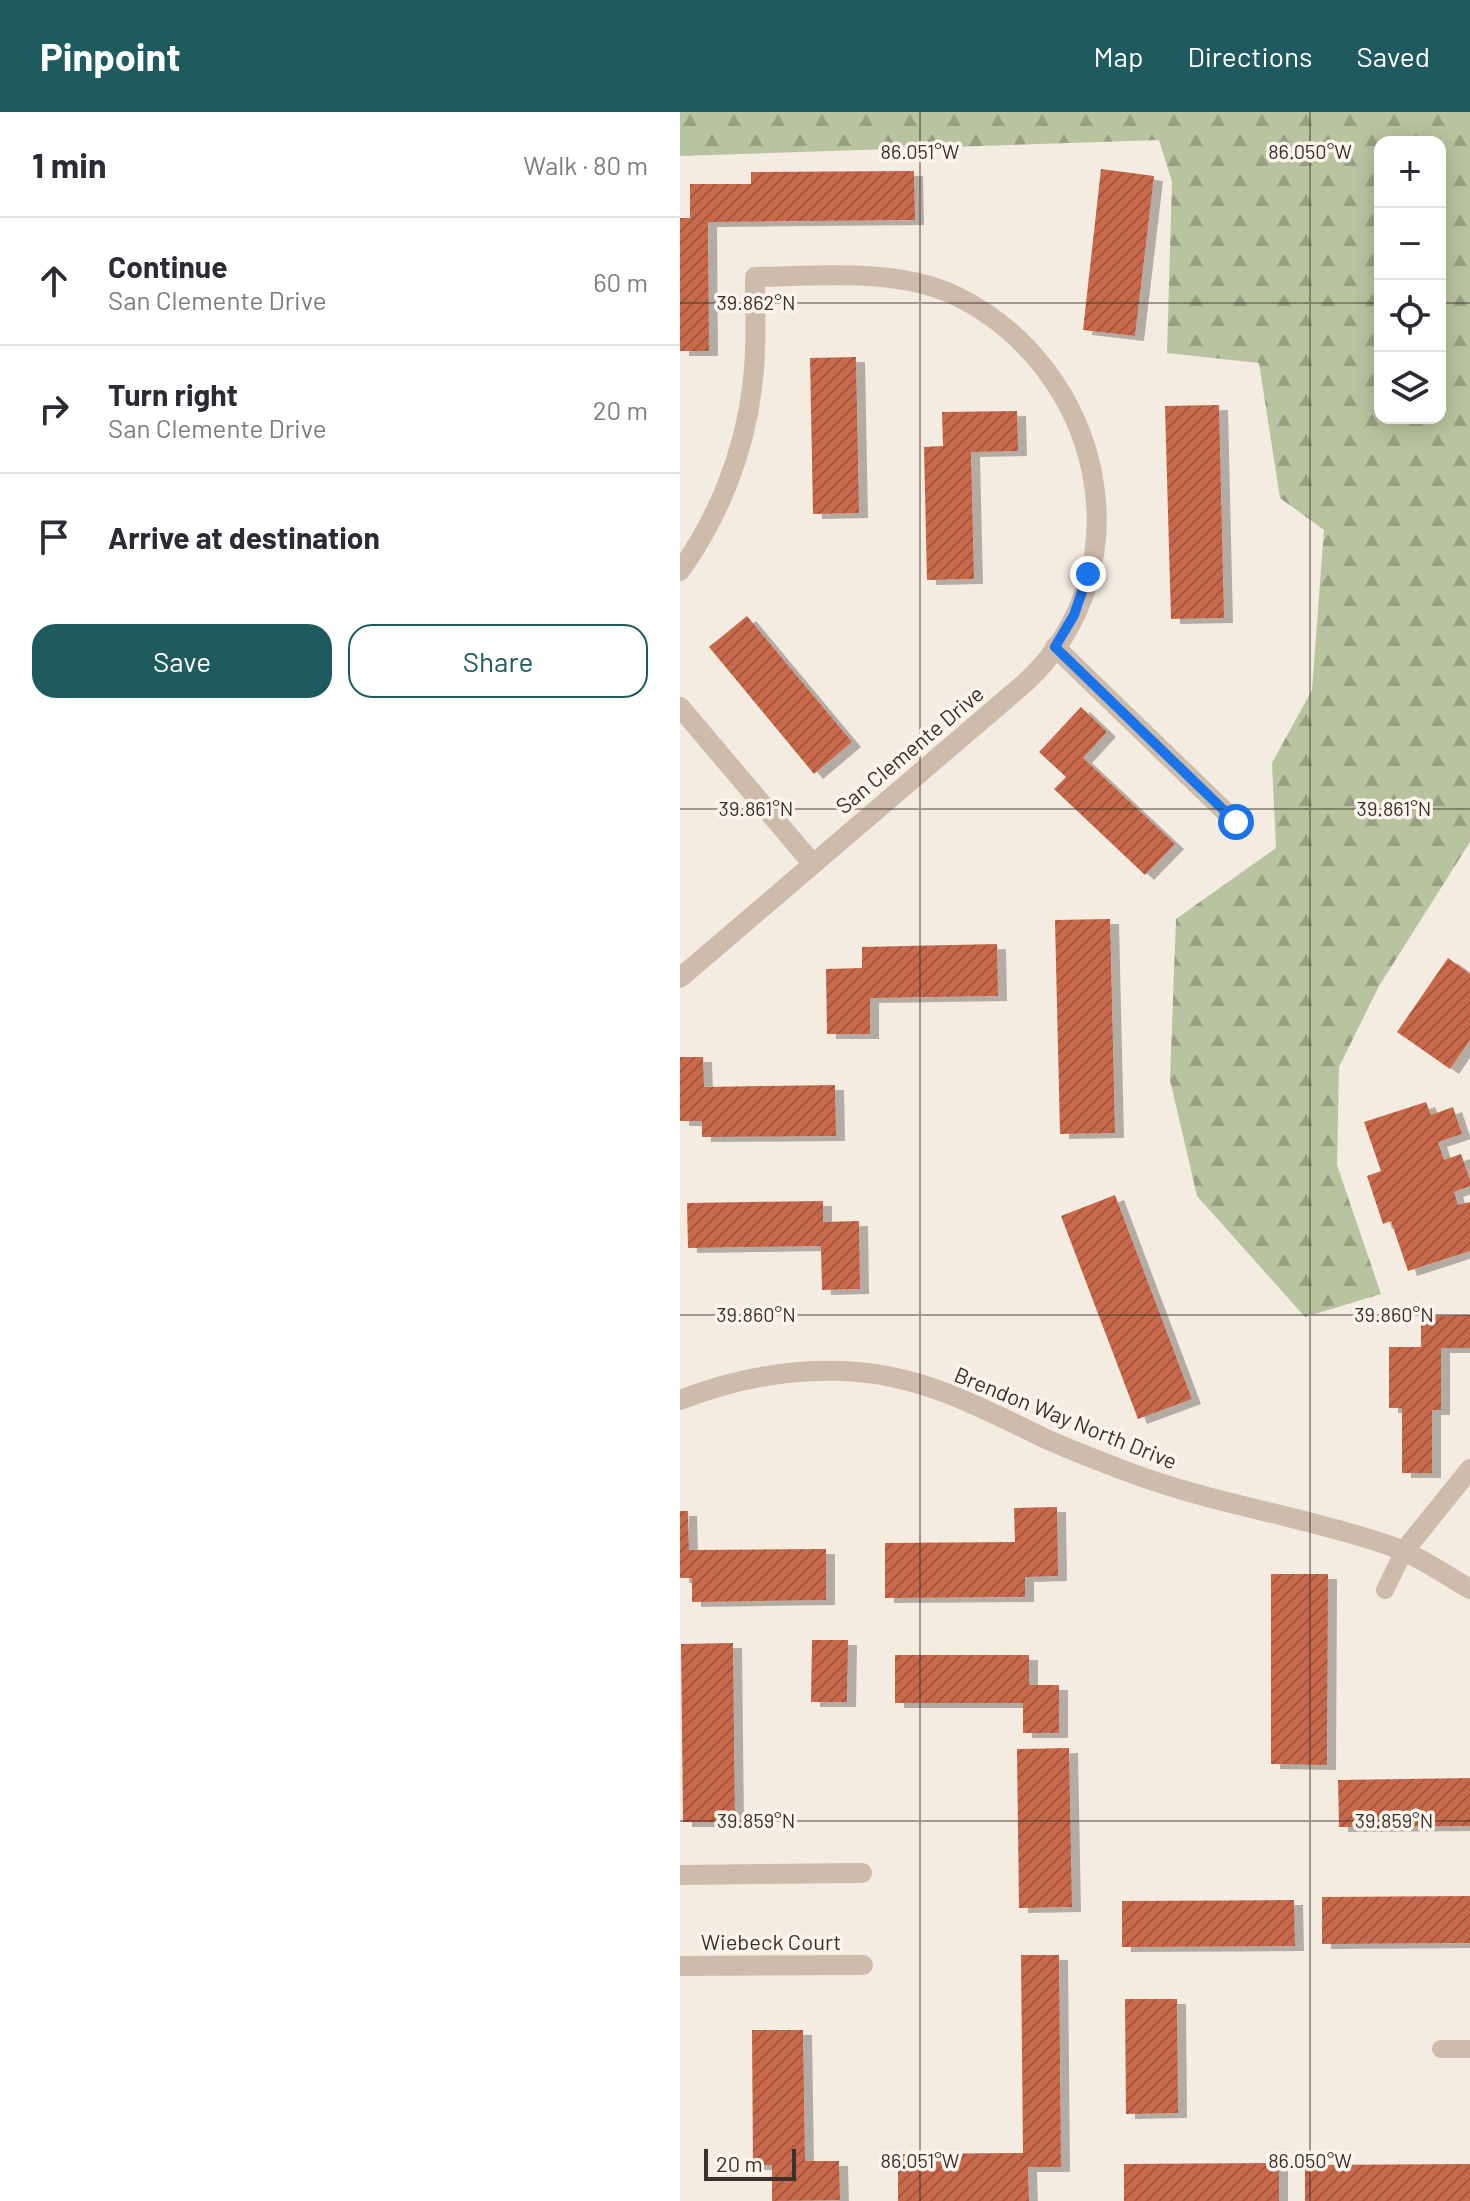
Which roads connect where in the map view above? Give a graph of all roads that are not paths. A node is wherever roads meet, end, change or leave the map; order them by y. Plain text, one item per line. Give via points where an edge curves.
1 (680, 571) edge
2 (1055, 647) junction
3 (680, 707) edge
4 (1236, 822) dead end
5 (812, 863) junction
6 (680, 978) edge
7 (680, 1400) edge
8 (1470, 1469) edge
9 (1404, 1551) junction
10 (1470, 1589) edge
11 (1385, 1590) dead end
12 (862, 1873) dead end
13 (680, 1875) edge
14 (863, 1965) dead end
15 (680, 1966) edge
16 (1441, 2049) dead end
17 (1470, 2049) edge

1 - 2 street, San Clemente Drive via 722,497 744,429 754,372 755,277 856,275 926,285 952,294 1023,341 1058,385 1083,435 1096,498 1095,533 1074,615
2 - 4 street
2 - 5 street, San Clemente Drive via 1025,683
3 - 5 street
5 - 6 street, San Clemente Drive
7 - 9 street, Brendon Way North Drive via 775,1373 858,1372 913,1382 1165,1485
8 - 9 street
9 - 10 street, Brendon Way North Drive
9 - 11 lane
12 - 13 street
14 - 15 street, Wiebeck Court
16 - 17 lane

